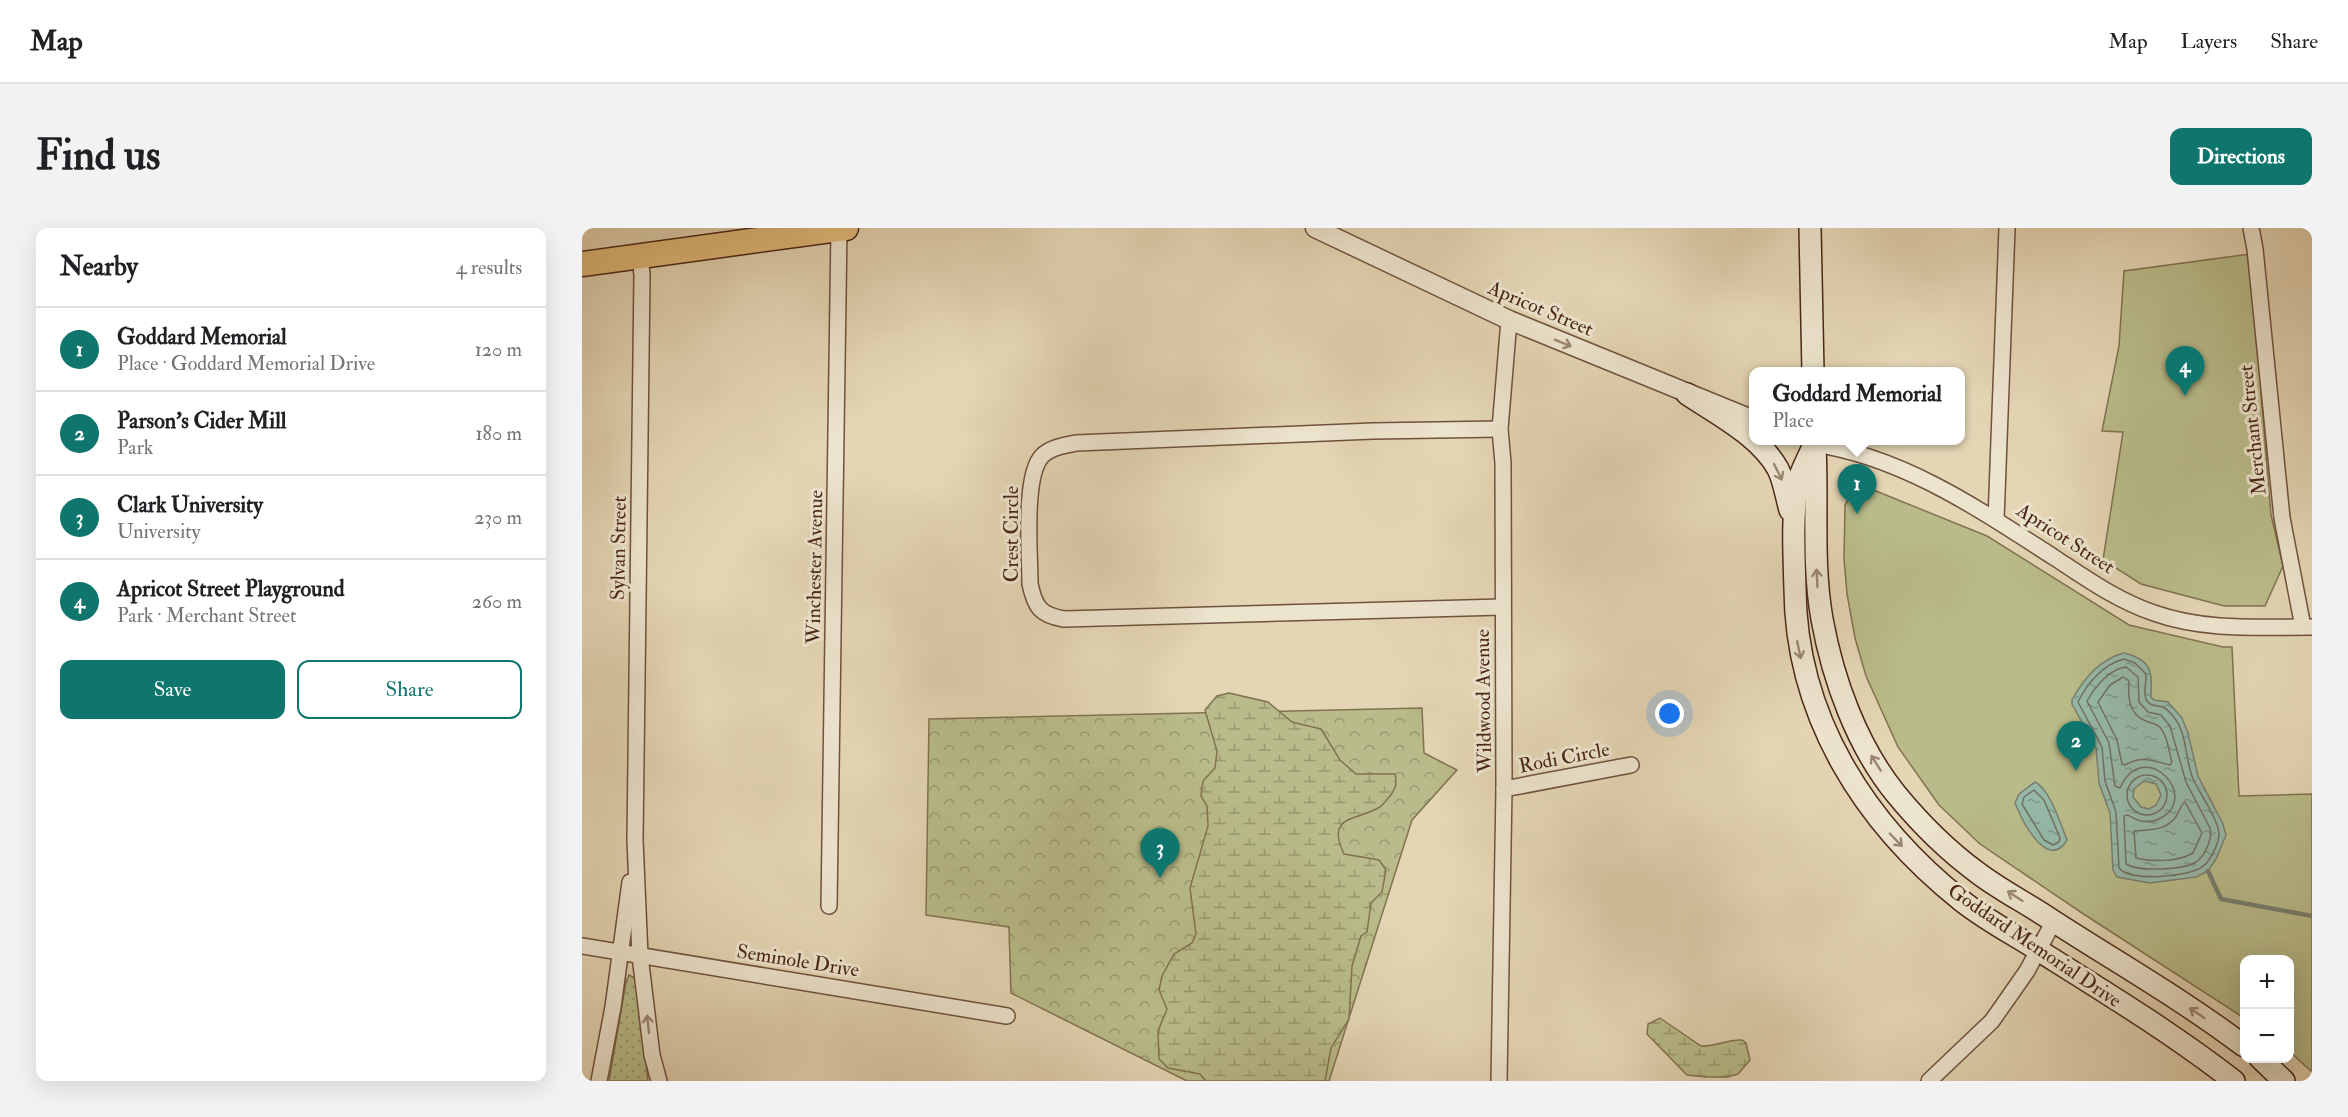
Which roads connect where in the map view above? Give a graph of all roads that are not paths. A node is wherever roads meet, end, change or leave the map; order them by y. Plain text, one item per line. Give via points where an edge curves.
1 (843, 228) edge
2 (1315, 228) edge
3 (1339, 228) edge
4 (1810, 228) edge
5 (2007, 228) edge
6 (2251, 228) edge
7 (718, 237) edge
8 (1353, 247) junction
9 (640, 256) junction
10 (582, 264) edge
11 (1509, 320) junction
12 (1813, 367) edge
13 (1687, 394) junction
14 (1749, 418) edge
15 (1500, 429) junction
16 (1749, 439) edge
17 (1755, 445) edge
18 (1811, 445) edge
19 (1812, 445) edge
20 (1828, 445) edge
21 (1996, 520) junction
22 (1795, 528) junction
23 (1503, 607) junction
24 (2307, 627) edge
25 (1631, 765) dead end
26 (1504, 789) junction
27 (635, 840) junction
28 (829, 906) dead end
29 (2054, 921) junction
30 (582, 946) edge
31 (2038, 950) junction
32 (620, 952) junction
33 (640, 956) junction
34 (1007, 1016) dead end
35 (2240, 1043) edge
36 (2264, 1063) edge
37 (599, 1081) edge
38 (659, 1081) edge
39 (1499, 1081) edge
40 (1929, 1081) edge
41 (2234, 1081) edge
42 (2284, 1081) edge

1 - 7 highway
1 - 28 street, Winchester Avenue
2 - 8 street, Apricot Street
3 - 8 street
4 - 12 main road
5 - 21 street
6 - 24 street, Merchant Street via 2282,518
7 - 9 highway
8 - 11 street, Apricot Street
9 - 10 highway
9 - 27 street, Sylvan Street
11 -> 13 street, Apricot Street
11 - 15 street, Wildwood Avenue
13 - 14 street, Apricot Street
13 -> 16 main road
15 - 23 street, Wildwood Avenue
15 - 23 street, Crest Circle via 1338,432 1058,446 1042,457 1032,475 1030,584 1041,610 1064,619
17 -> 22 main road via 1771,460 1782,480
18 - 22 main road, Goddard Memorial Drive via 1797,483
29 -> 19 main road, Goddard Memorial Drive via 1977,873 1920,821 1895,792 1867,748 1839,683 1820,606 1816,554 1818,491
20 - 21 street, Apricot Street via 1915,475
21 - 24 street, Apricot Street via 2113,596 2153,613 2207,625
22 -> 31 main road, Goddard Memorial Drive via 1798,647 1821,721 1850,778 1912,857 1963,902
23 - 26 street, Wildwood Avenue
25 - 26 street, Rodi Circle
26 - 39 street, Wildwood Avenue
27 - 32 street, Sylvan Street
27 - 33 street, Sylvan Street
29 - 31 street
35 -> 29 main road, Goddard Memorial Drive
30 - 32 street, Seminole Drive
31 - 40 street via 1992,1021
31 - 41 main road, Goddard Memorial Drive via 2193,1049
32 - 33 street, Seminole Drive
32 - 37 street, Sylvan Street
33 - 34 street, Seminole Drive
38 -> 33 street, Sylvan Street
36 - 42 main road

